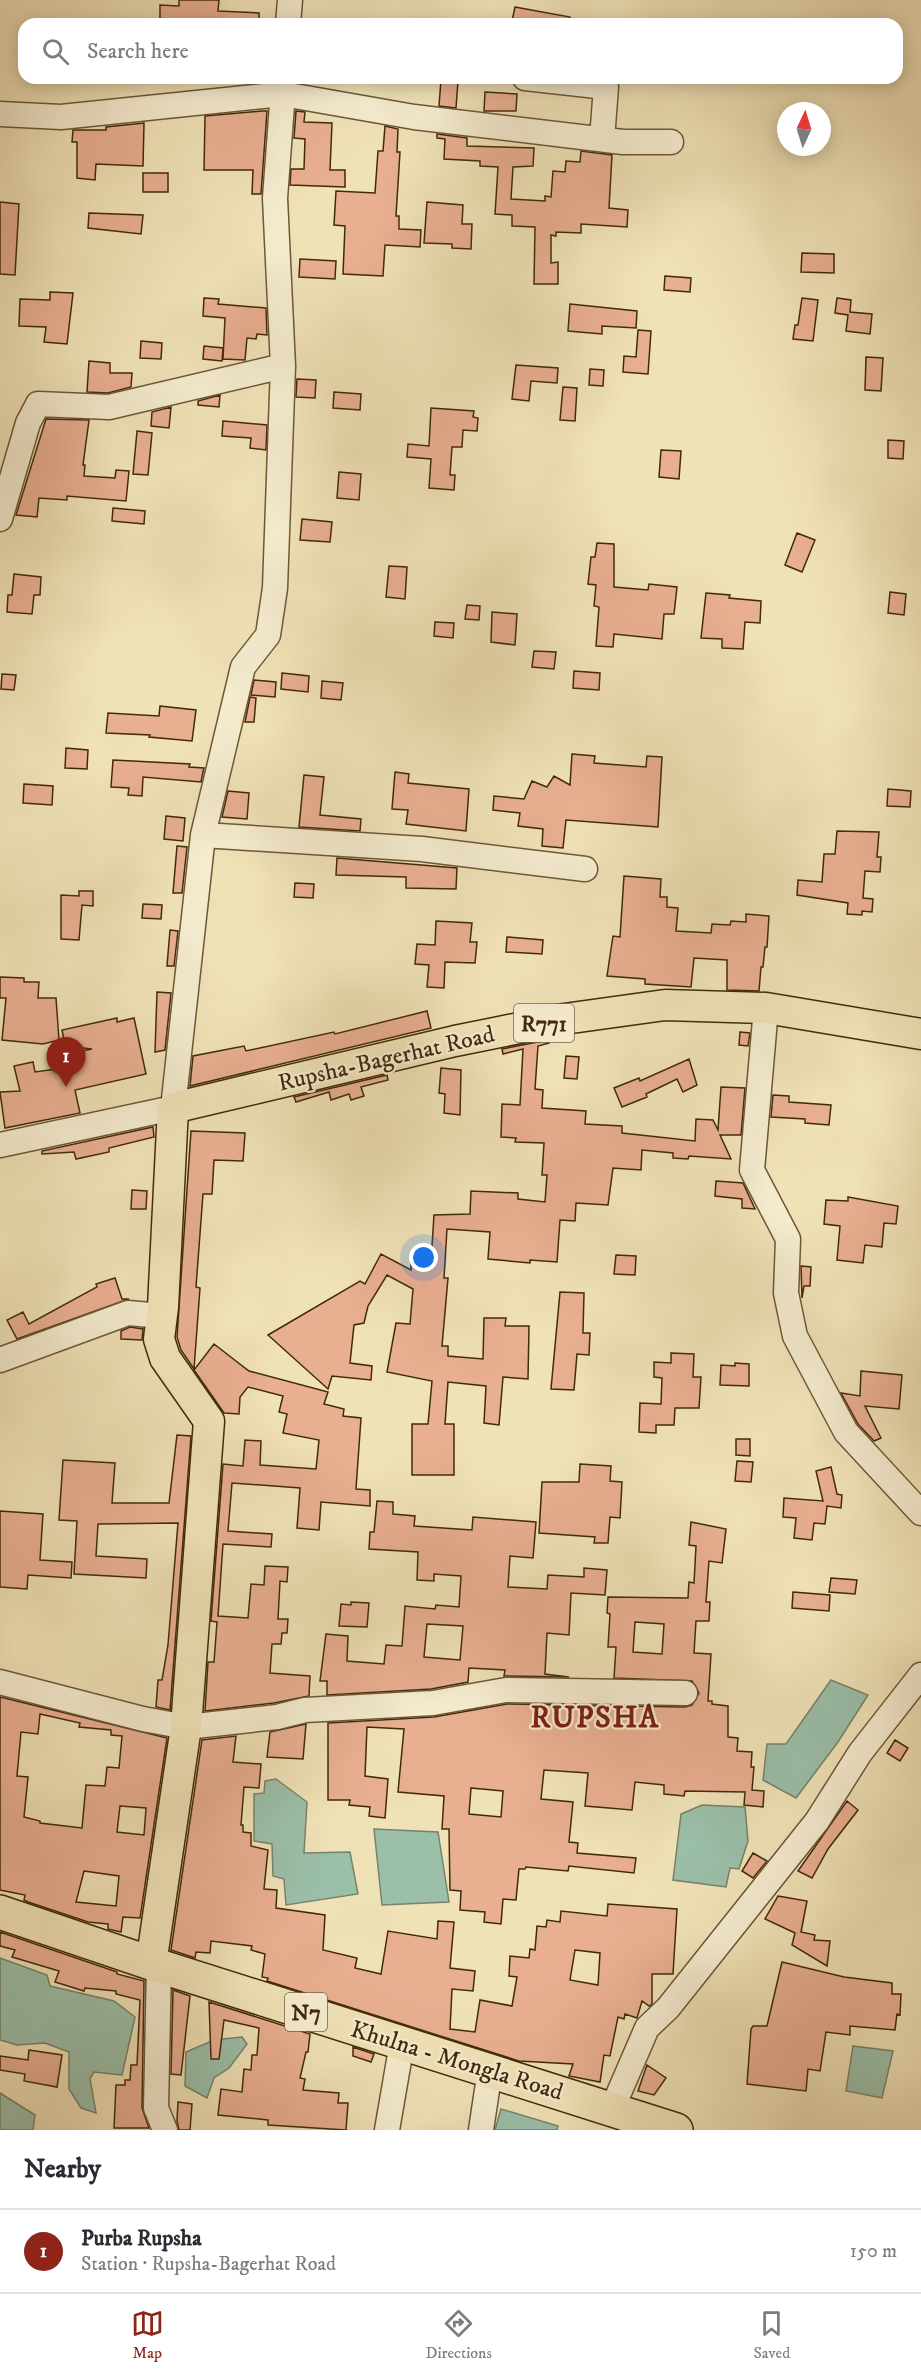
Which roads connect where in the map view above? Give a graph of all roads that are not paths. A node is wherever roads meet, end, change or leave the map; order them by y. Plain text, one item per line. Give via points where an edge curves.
1 (290, 0) edge
2 (288, 18) edge
3 (579, 84) edge
4 (283, 86) edge
5 (0, 114) edge
6 (602, 139) junction
7 (671, 142) dead end
8 (283, 366) junction
9 (0, 519) edge
10 (203, 836) junction
11 (585, 869) dead end
12 (765, 1008) junction
13 (921, 1034) edge
14 (173, 1108) junction
15 (0, 1145) edge
16 (162, 1316) junction
17 (0, 1360) edge
18 (921, 1513) edge
19 (921, 1675) edge
20 (0, 1682) edge
21 (685, 1693) dead end
22 (186, 1727) junction
23 (0, 1912) edge
24 (155, 1965) junction
25 (402, 2043) junction
26 (490, 2070) junction
27 (612, 2109) junction
28 (165, 2130) edge
29 (387, 2130) edge
30 (481, 2130) edge
31 (675, 2130) edge

1 - 2 street
3 - 6 street via 606,87
4 - 5 street via 61,117
4 - 6 street via 414,117
4 - 8 street via 275,198
6 - 7 street
8 - 9 street via 109,407 38,404 28,423
8 - 10 street via 275,588 268,635 243,667
10 - 11 street via 422,849
10 - 14 street
12 - 13 main road, Rupsha-Bagerhat Road / R771
12 - 14 main road, Rupsha-Bagerhat Road / R771 via 665,1005 564,1019
12 - 18 street via 752,1170 788,1239 786,1293 795,1336 846,1432
14 - 15 street
14 - 16 main road
16 - 17 street via 128,1313
16 - 22 main road via 159,1340 165,1358 209,1421
19 - 27 street via 860,1753 817,1821 668,2008 647,2028
20 - 22 street
21 - 22 street via 506,1690 433,1703 305,1710 277,1718
22 - 24 main road
23 - 24 highway, Khulna - Mongla Road / N7
24 - 25 highway, Khulna - Mongla Road / N7
24 - 28 street via 156,2108
25 - 26 highway, Khulna - Mongla Road / N7
25 - 29 street
26 - 27 highway, Khulna - Mongla Road / N7
26 - 30 street
27 - 31 highway, Khulna - Mongla Road / N7

